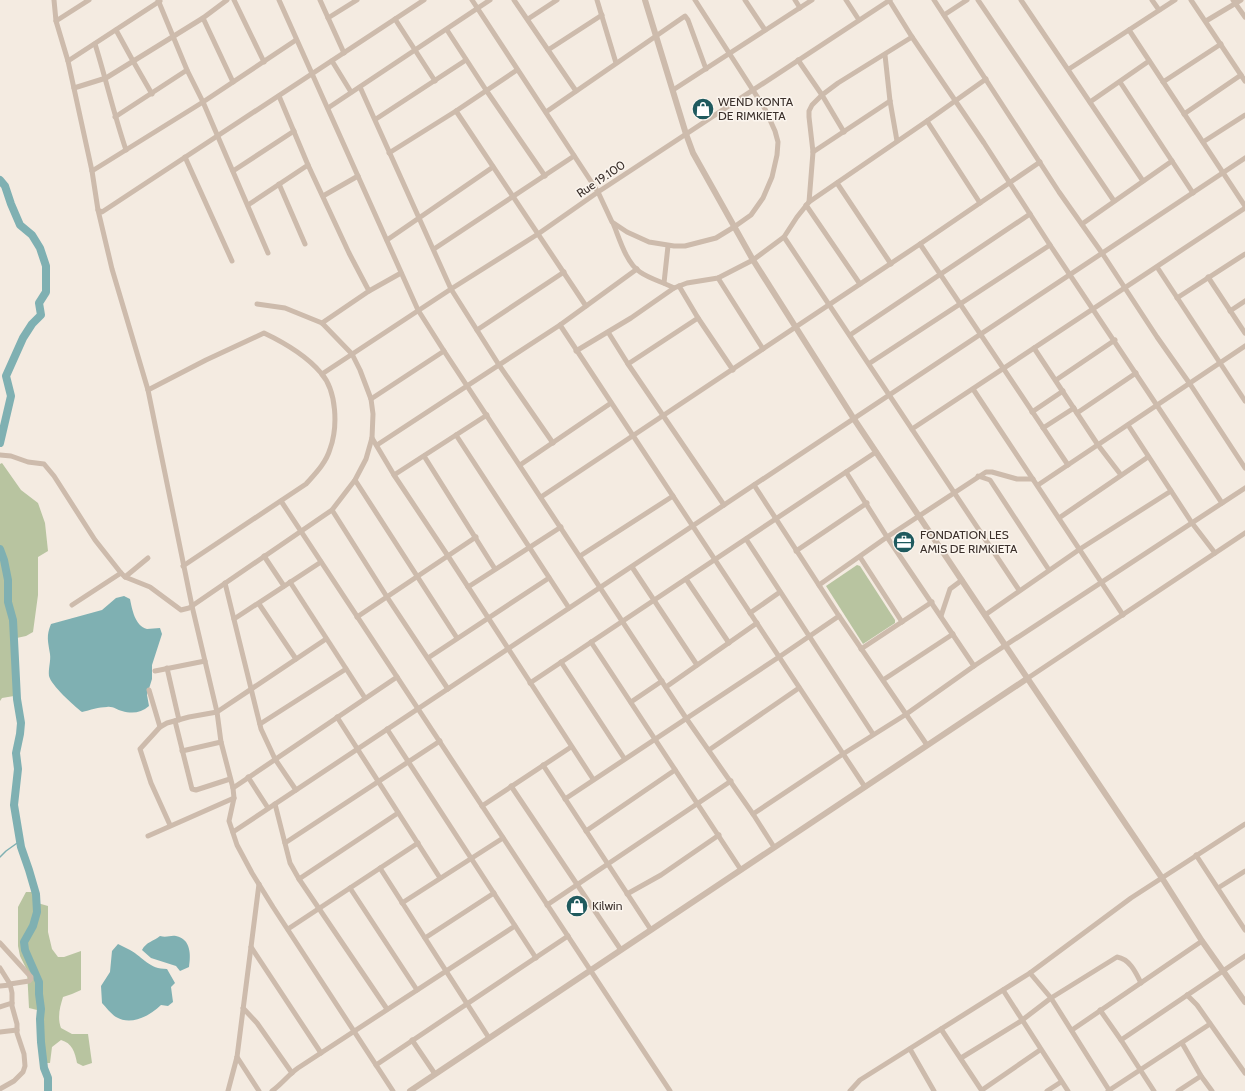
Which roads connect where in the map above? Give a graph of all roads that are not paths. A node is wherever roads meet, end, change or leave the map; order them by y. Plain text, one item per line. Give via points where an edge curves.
1 (54, 0) edge
2 (89, 0) edge
3 (159, 0) edge
4 (227, 0) edge
5 (234, 0) edge
6 (279, 0) edge
7 (320, 0) edge
8 (357, 0) edge
9 (472, 0) edge
10 (490, 0) edge
11 (514, 0) edge
12 (557, 0) edge
13 (597, 0) edge
14 (645, 0) edge
15 (695, 0) edge
16 (745, 0) edge
17 (795, 0) edge
18 (812, 0) edge
19 (846, 0) edge
20 (889, 0) edge
21 (934, 0) edge
22 (967, 0) edge
23 (978, 0) edge
24 (1021, 0) edge
25 (1152, 0) edge
26 (1175, 0) edge
27 (1191, 0) edge
28 (1241, 0) edge
29 (422, 1) edge
30 (1234, 2) edge
31 (478, 8) junction
32 (800, 8) junction
33 (1159, 10) junction
34 (602, 15) junction
35 (944, 15) junction
36 (1245, 17) edge
37 (203, 18) junction
38 (328, 18) junction
39 (395, 19) junction
40 (528, 19) junction
41 (859, 20) junction
42 (56, 21) junction
43 (1206, 21) junction
44 (116, 30) junction
45 (447, 30) junction
46 (765, 30) junction
47 (1129, 30) junction
48 (172, 36) junction
49 (657, 36) junction
50 (912, 37) junction
51 (296, 40) junction
52 (95, 44) junction
53 (1221, 44) junction
54 (416, 50) junction
55 (548, 50) junction
56 (344, 53) junction
57 (729, 54) junction
58 (885, 55) junction
59 (466, 60) junction
60 (798, 60) junction
61 (68, 61) junction
62 (132, 61) junction
63 (332, 61) junction
64 (1149, 61) junction
65 (264, 62) junction
66 (616, 63) junction
67 (706, 69) junction
68 (1069, 69) junction
69 (187, 70) junction
70 (517, 70) junction
71 (312, 74) junction
72 (1241, 75) junction
73 (106, 78) junction
74 (986, 79) junction
75 (435, 80) junction
76 (1245, 81) edge
77 (233, 82) junction
78 (1120, 82) junction
79 (1163, 82) junction
80 (360, 87) junction
81 (74, 88) junction
82 (486, 90) junction
83 (674, 90) junction
84 (752, 90) junction
85 (576, 91) junction
86 (351, 92) junction
87 (152, 94) junction
88 (822, 94) junction
89 (279, 96) junction
90 (890, 101) junction
91 (955, 101) junction
92 (203, 102) junction
93 (1090, 102) junction
94 (328, 108) junction
95 (456, 111) junction
96 (546, 112) junction
97 (1184, 114) junction
98 (1245, 115) edge
99 (115, 117) junction
100 (376, 119) junction
101 (927, 121) junction
102 (294, 131) junction
103 (844, 132) junction
104 (686, 134) junction
105 (218, 136) junction
106 (897, 141) junction
107 (1203, 142) junction
108 (126, 150) junction
109 (390, 152) junction
110 (813, 152) junction
111 (574, 156) junction
112 (185, 157) junction
113 (1245, 158) edge
114 (1172, 161) junction
115 (1040, 162) junction
116 (308, 165) junction
117 (493, 167) junction
118 (92, 171) junction
119 (233, 171) junction
120 (1223, 173) junction
121 (358, 176) junction
122 (545, 176) junction
123 (1143, 181) junction
124 (837, 182) junction
125 (1010, 183) junction
126 (279, 184) junction
127 (598, 192) junction
128 (1193, 193) junction
129 (323, 196) junction
130 (513, 197) junction
131 (1114, 201) junction
132 (807, 203) junction
133 (980, 203) junction
134 (248, 205) junction
135 (1245, 207) edge
136 (98, 210) junction
137 (1030, 214) junction
138 (420, 218) junction
139 (612, 222) junction
140 (1082, 224) junction
141 (734, 227) junction
142 (538, 234) junction
143 (784, 237) junction
144 (387, 240) junction
145 (305, 244) dead end
146 (920, 244) junction
147 (1050, 245) junction
148 (668, 246) junction
149 (434, 249) junction
150 (268, 253) dead end
151 (1102, 253) junction
152 (1245, 254) edge
153 (753, 260) junction
154 (232, 261) dead end
155 (891, 264) junction
156 (1157, 267) junction
157 (637, 270) junction
158 (564, 272) junction
159 (401, 273) junction
160 (940, 274) junction
161 (1071, 274) junction
162 (718, 278) junction
163 (1208, 278) junction
164 (664, 283) junction
165 (860, 284) junction
166 (679, 286) junction
167 (451, 288) junction
168 (674, 288) junction
169 (1124, 288) junction
170 (369, 292) junction
171 (1177, 298) junction
172 (1245, 301) edge
173 (257, 304) dead end
174 (960, 304) junction
175 (830, 305) junction
176 (586, 306) junction
177 (1094, 308) junction
178 (418, 310) junction
179 (1230, 311) junction
180 (698, 318) junction
181 (322, 322) junction
182 (560, 325) junction
183 (796, 328) junction
184 (477, 330) junction
185 (608, 332) junction
186 (1245, 333) edge
187 (850, 335) junction
188 (981, 335) junction
189 (1115, 340) junction
190 (1245, 346) edge
191 (1034, 348) junction
192 (763, 349) junction
193 (444, 351) junction
194 (576, 351) junction
195 (352, 354) junction
196 (870, 363) junction
197 (1220, 363) junction
198 (628, 364) junction
199 (499, 365) junction
200 (1003, 368) junction
201 (732, 370) junction
202 (1136, 373) junction
203 (322, 374) junction
204 (1056, 380) junction
205 (1190, 384) junction
206 (467, 386) junction
207 (973, 389) junction
208 (148, 390) junction
209 (1063, 391) junction
210 (890, 395) junction
211 (371, 399) junction
212 (1245, 401) edge
213 (611, 403) junction
214 (1157, 405) junction
215 (1075, 410) junction
216 (1032, 412) junction
217 (487, 415) junction
218 (663, 415) junction
219 (854, 419) junction
220 (1128, 426) junction
221 (1043, 428) junction
222 (912, 429) junction
223 (456, 435) junction
224 (633, 436) junction
225 (372, 438) junction
226 (553, 443) junction
227 (377, 445) junction
228 (1098, 445) junction
229 (876, 452) junction
230 (0, 455) edge
231 (424, 456) junction
232 (1148, 457) junction
233 (520, 465) junction
234 (1068, 465) junction
235 (1245, 468) edge
236 (846, 472) junction
237 (394, 475) junction
238 (1121, 475) junction
239 (978, 476) junction
240 (1033, 479) junction
241 (355, 480) junction
242 (754, 485) junction
243 (1038, 485) junction
244 (1245, 488) edge
245 (1171, 491) junction
246 (955, 493) junction
247 (673, 496) junction
248 (541, 497) junction
249 (281, 501) junction
250 (866, 503) junction
251 (1222, 503) junction
252 (724, 505) junction
253 (332, 510) junction
254 (920, 516) junction
255 (1059, 518) junction
256 (776, 519) junction
257 (1192, 523) junction
258 (692, 526) junction
259 (561, 527) junction
260 (301, 532) junction
261 (1245, 533) edge
262 (476, 537) junction
263 (887, 538) junction
264 (746, 539) junction
265 (530, 548) junction
266 (1080, 549) junction
267 (796, 551) junction
268 (1215, 553) junction
269 (264, 556) junction
270 (448, 556) junction
271 (580, 556) junction
272 (860, 557) junction
273 (148, 558) dead end
274 (715, 560) junction
275 (321, 562) junction
276 (184, 566) junction
277 (632, 567) junction
278 (495, 569) junction
279 (1049, 570) junction
280 (123, 575) junction
281 (417, 577) junction
282 (549, 578) junction
283 (686, 579) junction
284 (962, 580) junction
285 (225, 582) junction
286 (290, 582) junction
287 (1101, 582) junction
288 (819, 585) junction
289 (284, 586) junction
290 (468, 587) junction
291 (600, 587) junction
292 (1019, 590) junction
293 (780, 592) junction
294 (387, 597) junction
295 (654, 600) junction
296 (932, 602) junction
297 (259, 604) junction
298 (72, 605) dead end
299 (192, 606) junction
300 (569, 608) junction
301 (750, 613) junction
302 (985, 615) junction
303 (1123, 615) junction
304 (839, 616) junction
305 (941, 616) junction
306 (357, 617) junction
307 (488, 618) junction
308 (234, 619) junction
309 (623, 621) junction
310 (902, 622) junction
311 (757, 623) junction
312 (953, 634) junction
313 (809, 636) junction
314 (326, 638) junction
315 (457, 638) junction
316 (591, 642) junction
317 (728, 643) junction
318 (1005, 646) junction
319 (508, 649) junction
320 (861, 649) junction
321 (779, 657) junction
322 (428, 658) junction
323 (296, 659) junction
324 (205, 662) junction
325 (560, 662) junction
326 (697, 665) junction
327 (974, 666) junction
328 (167, 668) junction
329 (346, 669) junction
330 (155, 671) dead end
331 (397, 677) junction
332 (1028, 678) junction
333 (883, 680) junction
334 (662, 681) junction
335 (530, 683) junction
336 (666, 687) junction
337 (799, 688) junction
338 (448, 689) junction
339 (149, 690) dead end
340 (252, 690) junction
341 (365, 698) junction
342 (631, 702) junction
343 (418, 709) junction
344 (217, 712) junction
345 (905, 715) junction
346 (337, 717) junction
347 (686, 718) junction
348 (177, 721) junction
349 (260, 724) junction
350 (160, 727) junction
351 (387, 729) junction
352 (873, 734) junction
353 (655, 738) junction
354 (440, 741) junction
355 (222, 742) junction
356 (927, 746) junction
357 (571, 747) junction
358 (357, 749) junction
359 (710, 750) junction
360 (182, 751) junction
361 (843, 754) junction
362 (624, 758) junction
363 (275, 759) junction
364 (409, 760) junction
365 (543, 765) junction
366 (675, 770) junction
367 (248, 778) junction
368 (230, 779) junction
369 (593, 779) junction
370 (731, 781) junction
371 (378, 782) junction
372 (511, 786) junction
373 (865, 787) junction
374 (232, 788) junction
375 (296, 790) junction
376 (234, 798) junction
377 (565, 799) junction
378 (698, 803) junction
379 (275, 804) junction
380 (482, 806) junction
381 (268, 808) junction
382 (398, 813) junction
383 (753, 814) junction
384 (1245, 824) edge
385 (170, 825) junction
386 (586, 831) junction
387 (233, 832) junction
388 (719, 835) junction
389 (148, 836) dead end
390 (503, 838) junction
391 (285, 843) junction
392 (418, 843) junction
393 (774, 847) junction
394 (1196, 855) junction
395 (472, 858) junction
396 (608, 864) junction
397 (380, 868) junction
398 (741, 870) junction
399 (1245, 871) edge
400 (440, 878) junction
401 (1162, 878) junction
402 (299, 879) junction
403 (259, 884) junction
404 (577, 885) junction
405 (350, 888) junction
406 (1218, 888) junction
407 (494, 893) junction
408 (627, 894) junction
409 (402, 903) junction
410 (547, 905) junction
411 (319, 908) junction
412 (515, 926) junction
413 (288, 929) junction
414 (651, 930) junction
415 (1245, 930) edge
416 (568, 936) junction
417 (425, 938) junction
418 (1202, 941) junction
419 (0, 943) edge
420 (252, 947) junction
421 (621, 950) junction
422 (1245, 956) edge
423 (536, 958) junction
424 (0, 968) edge
425 (591, 970) junction
426 (1224, 970) junction
427 (446, 971) junction
428 (1030, 973) junction
429 (1141, 983) junction
430 (10, 984) junction
431 (0, 986) edge
432 (417, 990) junction
433 (1003, 990) junction
434 (1187, 995) junction
435 (1051, 998) junction
436 (1245, 1002) edge
437 (12, 1003) junction
438 (467, 1003) junction
439 (0, 1007) edge
440 (243, 1008) junction
441 (387, 1009) junction
442 (1100, 1010) junction
443 (1021, 1021) junction
444 (1210, 1024) junction
445 (941, 1029) junction
446 (17, 1030) junction
447 (354, 1030) junction
448 (1072, 1030) junction
449 (0, 1032) edge
450 (489, 1038) junction
451 (412, 1040) junction
452 (1121, 1040) junction
453 (1182, 1043) junction
454 (910, 1049) junction
455 (1040, 1050) junction
456 (321, 1053) junction
457 (237, 1057) junction
458 (961, 1058) junction
459 (376, 1064) junction
460 (1140, 1070) junction
461 (292, 1073) junction
462 (1245, 1073) edge
463 (435, 1074) junction
464 (1201, 1076) junction
465 (1061, 1082) junction
466 (0, 1089) edge
467 (228, 1091) edge
468 (259, 1091) edge
469 (272, 1091) edge
470 (393, 1091) edge
471 (410, 1091) edge
472 (670, 1091) edge
473 (850, 1091) edge
474 (934, 1091) edge
475 (982, 1091) edge
476 (1047, 1091) edge
477 (1068, 1091) edge
478 (1109, 1091) edge
479 (1154, 1091) edge
480 (1178, 1091) edge
481 (1212, 1091) edge

1 - 42 street
2 - 42 street
3 - 44 street
3 - 48 street
4 - 37 street
5 - 65 street
6 - 51 street
7 - 38 street
8 - 38 street
9 - 31 street
10 - 31 street
11 - 40 street
12 - 40 street
13 - 34 street
14 - 49 street
15 - 57 street
16 - 46 street
17 - 32 street
18 - 32 street
19 - 41 street
20 - 41 street, Rue 19.100
20 - 50 street
21 - 35 street
22 - 35 street
23 - 131 street
24 - 68 street
25 - 33 street
26 - 33 street
27 - 43 street
28 - 30 street
29 - 39 street
30 - 36 street
30 - 43 street
31 - 45 street
31 - 70 street
32 - 46 street
33 - 47 street
34 - 55 street
34 - 66 street
35 - 74 street
37 - 48 street
37 - 77 street
38 - 56 street
39 - 54 street
39 - 56 street
40 - 55 street
41 - 60 street, Rue 19.100
42 - 61 street
43 - 53 street
44 - 52 street
44 - 62 street
45 - 54 street
45 - 59 street
46 - 57 street
47 - 64 street
47 - 68 street
48 - 62 street
48 - 69 street
49 - 66 street
49 - 67 street via 686,16
49 - 83 street
50 - 58 street
50 - 91 street
51 - 65 street
51 - 71 street
52 - 61 street
52 - 73 street
53 - 72 street
53 - 79 street
54 - 75 street
54 - 80 street
55 - 85 street
56 - 63 street
57 - 67 street
57 - 84 street
58 - 88 street
58 - 90 street
59 - 75 street
59 - 82 street
60 - 84 street, Rue 19.100
60 - 88 street
61 - 81 street
62 - 73 street
62 - 87 street
63 - 71 street
63 - 86 street
64 - 78 street
64 - 79 street
65 - 77 street
66 - 85 street
67 - 83 street
68 - 93 street
69 - 87 street
69 - 92 street
70 - 82 street
70 - 96 street
71 - 89 street
71 - 94 street
72 - 76 street
72 - 97 street
73 - 81 street
73 - 99 street
74 - 91 street
74 - 115 street
75 - 100 street
77 - 92 street
78 - 93 street
78 - 114 street
79 - 97 street
80 - 86 street
80 - 100 street
81 - 118 street
82 - 95 street
82 - 122 street
83 - 104 street
84 - 104 street, Rue 19.100
84 - 141 street via 765,109 775,131 778,142 777,155 772,177 763,198 751,215
85 - 96 street
86 - 94 street
87 - 99 street
88 - 103 street
88 - 110 street via 809,111
89 - 102 street
89 - 105 street
90 - 103 street
90 - 106 street
91 - 101 street
91 - 125 street
92 - 105 street
92 - 108 street
93 - 123 street
94 - 121 street
95 - 109 street
95 - 117 street
96 - 111 street
97 - 107 street
98 - 107 street
99 - 108 street
100 - 109 street
101 - 106 street
101 - 133 street
102 - 116 street
102 - 119 street
103 - 110 street
104 - 127 street, Rue 19.100
104 - 141 street via 693,153
105 - 112 street
105 - 119 street
106 - 124 street
107 - 120 street
108 - 118 street
109 - 138 street
110 - 132 street
111 - 122 street
111 - 127 street
112 - 136 street via 102,212
112 - 154 street
113 - 120 street
114 - 123 street
114 - 128 street
115 - 125 street
115 - 140 street
116 - 126 street
116 - 129 street
117 - 130 street
117 - 138 street
118 - 136 street
119 - 134 street
120 - 128 street
120 - 135 street
121 - 129 street
121 - 144 street
122 - 130 street
123 - 131 street
124 - 132 street
124 - 155 street
125 - 133 street
125 - 137 street
126 - 134 street
126 - 145 street
127 - 139 street
127 - 142 street, Rue 19.100
128 - 151 street
129 - 170 street
130 - 142 street
130 - 149 street
131 - 140 street
132 - 143 street
132 - 165 street
133 - 146 street
134 - 150 street
135 - 156 street
136 - 208 street via 112,269
137 - 147 street
137 - 160 street
138 - 144 street
138 - 149 street
139 - 148 street via 650,242
139 - 157 street via 630,262
140 - 151 street
141 - 148 street via 716,238 685,246
141 - 153 street
142 - 158 street
142 - 167 street, Rue 19.100
143 - 153 street
143 - 175 street
144 - 159 street
146 - 155 street
146 - 160 street
147 - 161 street
147 - 174 street
148 - 164 street
149 - 167 street
151 - 161 street
151 - 169 street
152 - 163 street
153 - 162 street
153 - 183 street
155 - 165 street
156 - 169 street
156 - 171 street
157 - 164 street
157 - 176 street
158 - 176 street
158 - 184 street
159 - 170 street
159 - 178 street
160 - 174 street
160 - 187 street
161 - 177 street
161 - 188 street
162 - 166 street
162 - 192 street
163 - 171 street
163 - 179 street
164 - 168 street
165 - 175 street
166 - 168 street
166 - 180 street
167 - 178 street, Rue 19.100
167 - 184 street
168 - 185 street
169 - 177 street
169 - 205 street
170 - 181 street
171 - 197 street
172 - 179 street
173 - 181 street via 286,308
174 - 188 street
174 - 196 street
175 - 183 street
175 - 187 street
176 - 182 street
177 - 189 street
177 - 191 street
178 - 193 street
178 - 195 street, Rue 19.100
179 - 186 street
180 - 198 street
180 - 201 street
181 - 195 street
182 - 194 street
182 - 199 street
183 - 192 street
183 - 219 street
184 - 199 street
185 - 194 street
185 - 198 street
187 - 196 street
188 - 200 street
188 - 210 street
189 - 202 street
189 - 204 street
190 - 197 street
191 - 200 street
191 - 204 street
192 - 201 street
193 - 206 street
193 - 211 street
194 - 213 street
195 - 203 street, Rue 19.100
195 - 211 street
196 - 210 street
197 - 205 street
197 - 212 street
198 - 218 street
199 - 206 street
199 - 226 street
200 - 207 street
200 - 216 street
201 - 218 street
202 - 214 street
202 - 215 street
203 - 208 street via 303,356 264,333
203 - 249 street via 334,406 335,430 330,450 306,484
204 - 209 street
205 - 214 street
205 - 235 street
206 - 217 street
206 - 227 street
207 - 222 street
207 - 240 street
208 - 276 street
209 - 215 street
209 - 216 street
210 - 219 street
210 - 222 street
211 - 225 street
213 - 224 street
213 - 226 street
214 - 220 street
214 - 251 street
215 - 221 street
215 - 228 street
216 - 221 street
217 - 223 street
217 - 233 street
218 - 224 street
218 - 252 street
219 - 229 street
219 - 242 street
220 - 228 street
220 - 232 street
221 - 234 street
222 - 246 street
223 - 231 street
223 - 265 street
224 - 247 street
224 - 248 street
225 - 227 street
225 - 241 street via 366,459
226 - 233 street
227 - 237 street
228 - 234 street
228 - 238 street
229 - 236 street
229 - 254 street
230 - 280 street via 48,467 91,536
231 - 237 street
231 - 262 street
232 - 238 street
232 - 245 street
233 - 248 street
234 - 243 street
236 - 250 street
236 - 256 street
237 - 270 street
238 - 255 street
239 - 240 street via 989,472 1017,479
239 - 246 street
239 - 279 street via 990,480
240 - 243 street
241 - 253 street
241 - 281 street
242 - 252 street
242 - 256 street
243 - 255 street
244 - 251 street
245 - 257 street
245 - 266 street
246 - 254 street
246 - 292 street
247 - 258 street
247 - 271 street
248 - 259 street
249 - 260 street
249 - 276 street
250 - 263 street
250 - 267 street
251 - 257 street
252 - 258 street
253 - 260 street
253 - 294 street
254 - 263 street
254 - 284 street
255 - 266 street
256 - 264 street
256 - 267 street
257 - 268 street
257 - 287 street
258 - 274 street
258 - 277 street
259 - 265 street
259 - 271 street
260 - 269 street
260 - 275 street
261 - 268 street
262 - 270 street
262 - 278 street
263 - 272 street
263 - 296 street
264 - 274 street
264 - 293 street
265 - 278 street
265 - 282 street
266 - 279 street
266 - 287 street
267 - 288 street
268 - 303 street
269 - 285 street
269 - 289 street
270 - 281 street
270 - 290 street
271 - 291 street
272 - 288 street
272 - 310 street
273 - 280 street
274 - 283 street
274 - 301 street
275 - 286 street
275 - 306 street
276 - 299 street
277 - 291 street
277 - 295 street
278 - 290 street
279 - 292 street
280 - 298 street
280 - 299 street via 150,586 181,610
281 - 294 street
281 - 315 street
282 - 300 street
282 - 307 street
283 - 295 street
283 - 317 street
284 - 302 street
284 - 305 street via 950,589
285 - 299 street
285 - 308 street
286 - 289 street
286 - 314 street
287 - 303 street
287 - 318 street
288 - 304 street
289 - 297 street
290 - 307 street
291 - 300 street
291 - 309 street
292 - 302 street
293 - 301 street
293 - 313 street
294 - 306 street
294 - 322 street
295 - 309 street
295 - 326 street
296 - 305 street
296 - 310 street
297 - 308 street
297 - 323 street
299 - 324 street
300 - 319 street
301 - 311 street
302 - 318 street
303 - 332 street
304 - 313 street
304 - 320 street
305 - 312 street
306 - 331 street
307 - 315 street
307 - 319 street
308 - 340 street
309 - 316 street
309 - 334 street
310 - 320 street
311 - 317 street
311 - 321 street
312 - 327 street
312 - 333 street
313 - 321 street
313 - 352 street
314 - 323 street
314 - 329 street
315 - 322 street
316 - 325 street
316 - 342 street
317 - 326 street
318 - 327 street
318 - 332 street
319 - 335 street
319 - 338 street
320 - 333 street
321 - 337 street
321 - 347 street
322 - 338 street
323 - 340 street
324 - 328 street
324 - 344 street
325 - 335 street
325 - 362 street
326 - 336 street
327 - 345 street
328 - 330 street
328 - 348 street
329 - 341 street
329 - 349 street
331 - 341 street
331 - 343 street
332 - 356 street
332 - 401 street
333 - 345 street
334 - 336 street
334 - 342 street
335 - 357 street
336 - 347 street
337 - 359 street
337 - 361 street
338 - 343 street
339 - 350 street
340 - 344 street
340 - 349 street
341 - 346 street
342 - 353 street
343 - 351 street
343 - 354 street
344 - 348 street
344 - 355 street
345 - 352 street
345 - 356 street
346 - 358 street
346 - 363 street
347 - 353 street
347 - 359 street
348 - 350 street
348 - 360 street
349 - 363 street
350 - 385 street via 140,749 151,783
351 - 358 street
351 - 364 street
352 - 361 street
353 - 362 street
353 - 366 street
354 - 364 street
354 - 380 street
355 - 360 street
355 - 368 street
356 - 373 street
357 - 365 street
357 - 369 street
358 - 371 street
358 - 375 street
359 - 370 street
360 - 368 street via 190,785 194,790
361 - 373 street
361 - 383 street
362 - 369 street
363 - 367 street
363 - 375 street
364 - 371 street
364 - 395 street
365 - 372 street
365 - 377 street
366 - 378 street
366 - 386 street
367 - 374 street
367 - 381 street
368 - 374 street
369 - 377 street
370 - 378 street
370 - 383 street
371 - 382 street
371 - 391 street
372 - 380 street
372 - 404 street
373 - 393 street
374 - 376 street
375 - 379 street
376 - 385 street
376 - 387 street via 229,821
377 - 386 street
378 - 388 street
378 - 396 street
379 - 381 street
379 - 391 street
380 - 390 street
381 - 387 street
382 - 392 street
382 - 402 street
383 - 393 street
384 - 394 street
385 - 389 street
386 - 396 street
387 - 403 street via 237,845
388 - 398 street
388 - 408 street via 661,875
390 - 395 street
390 - 410 street
391 - 402 street via 290,863
392 - 397 street
392 - 400 street
393 - 398 street
394 - 401 street
394 - 406 street
395 - 400 street
395 - 407 street
396 - 404 street
396 - 408 street
397 - 405 street
397 - 409 street
398 - 414 street
399 - 406 street
400 - 409 street
401 - 418 street
401 - 428 street
402 - 411 street
403 - 413 street
403 - 420 street
404 - 410 street
404 - 421 street
405 - 411 street
405 - 432 street
406 - 415 street
407 - 412 street
407 - 417 street
408 - 414 street
409 - 417 street
410 - 416 street
411 - 413 street
411 - 441 street
412 - 423 street
412 - 427 street
413 - 447 street
414 - 421 street
416 - 423 street
416 - 425 street
417 - 427 street
418 - 426 street
418 - 429 street
419 - 430 street via 31,977 29,981
420 - 440 street
420 - 456 street
421 - 425 street
422 - 426 street
423 - 438 street
424 - 430 street
425 - 450 street
425 - 472 street
426 - 434 street
426 - 436 street
427 - 432 street
427 - 438 street
428 - 433 street
428 - 435 street
429 - 435 street via 1128,963 1117,957
429 - 442 street
430 - 431 street
430 - 437 street
432 - 441 street
433 - 443 street
433 - 445 street
434 - 444 street
434 - 452 street
435 - 443 street
435 - 448 street
437 - 439 street
437 - 446 street
438 - 450 street
438 - 451 street
440 - 457 street
440 - 461 street via 257,1023
441 - 447 street
442 - 448 street
442 - 452 street
443 - 455 street
443 - 458 street
444 - 453 street
444 - 462 street
445 - 454 street
445 - 458 street
446 - 449 street
446 - 466 street via 25,1066 14,1081
447 - 456 street
447 - 459 street
448 - 478 street
450 - 463 street
451 - 459 street
451 - 463 street
452 - 460 street
453 - 460 street
453 - 464 street
454 - 473 street via 860,1080
454 - 474 street
455 - 465 street
455 - 475 street
456 - 461 street
457 - 467 street
457 - 468 street
458 - 475 street
459 - 470 street
460 - 478 street
460 - 479 street
461 - 469 street
463 - 471 street
464 - 480 street
464 - 481 street
465 - 476 street
465 - 477 street

